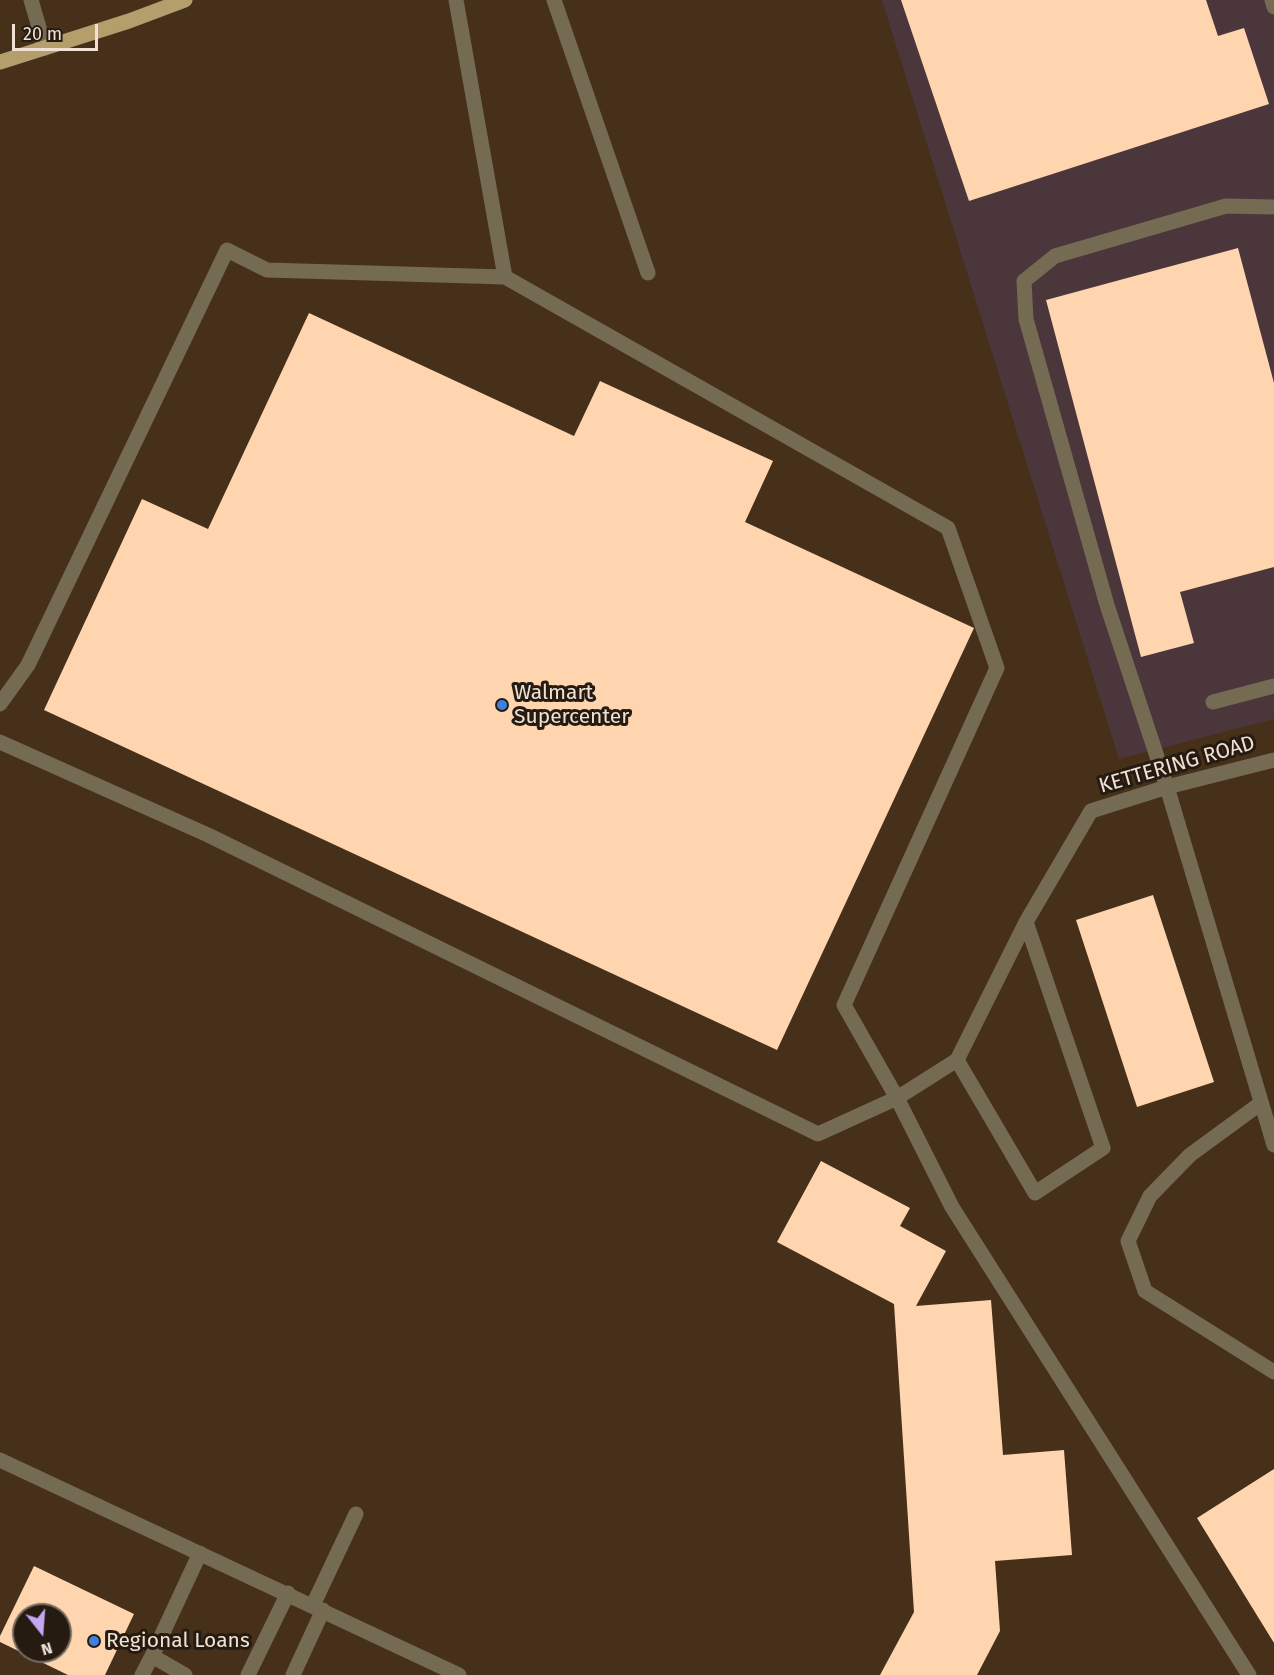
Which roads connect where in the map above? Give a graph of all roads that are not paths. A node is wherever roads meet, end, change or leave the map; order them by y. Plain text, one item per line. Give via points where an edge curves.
1 (31, 0) edge
2 (185, 0) edge
3 (456, 0) edge
4 (554, 0) edge
5 (1272, 0) edge
6 (1274, 7) edge
7 (45, 48) junction
8 (0, 62) edge
9 (1274, 207) edge
10 (648, 273) dead end
11 (505, 277) junction
12 (1274, 686) edge
13 (1213, 702) dead end
14 (0, 704) edge
15 (0, 742) edge
16 (1274, 760) edge
17 (1167, 787) junction
18 (1026, 922) junction
19 (957, 1060) junction
20 (897, 1098) junction
21 (1262, 1103) junction
22 (1274, 1145) edge
23 (1274, 1372) edge
24 (0, 1460) edge
25 (356, 1514) dead end
26 (200, 1553) junction
27 (288, 1593) junction
28 (318, 1607) junction
29 (152, 1656) junction
30 (142, 1675) edge
31 (185, 1675) edge
32 (248, 1675) edge
33 (293, 1675) edge
34 (459, 1675) edge
35 (1250, 1675) edge

1 - 7 street
2 - 7 main road
3 - 11 street
4 - 10 street
5 - 6 street
7 - 8 main road
9 - 17 street via 1226,206 1112,239 1055,256 1024,281 1026,319 1097,570
11 - 14 street via 267,270 227,249 28,665
11 - 20 street via 948,528 997,668 844,1005
12 - 13 street
15 - 20 street via 208,835 818,1134
16 - 17 street, KETTERING ROAD
17 - 18 street, KETTERING ROAD via 1091,811
17 - 21 street
18 - 19 street
18 - 19 street via 1103,1148 1035,1193
19 - 20 street
20 - 35 street via 952,1207
21 - 22 street
21 - 23 street via 1190,1155 1149,1196 1128,1241 1145,1291
24 - 26 street
25 - 28 street
26 - 27 street
26 - 29 street
27 - 28 street
27 - 32 street
28 - 33 street
28 - 34 street
29 - 30 street
29 - 31 street

